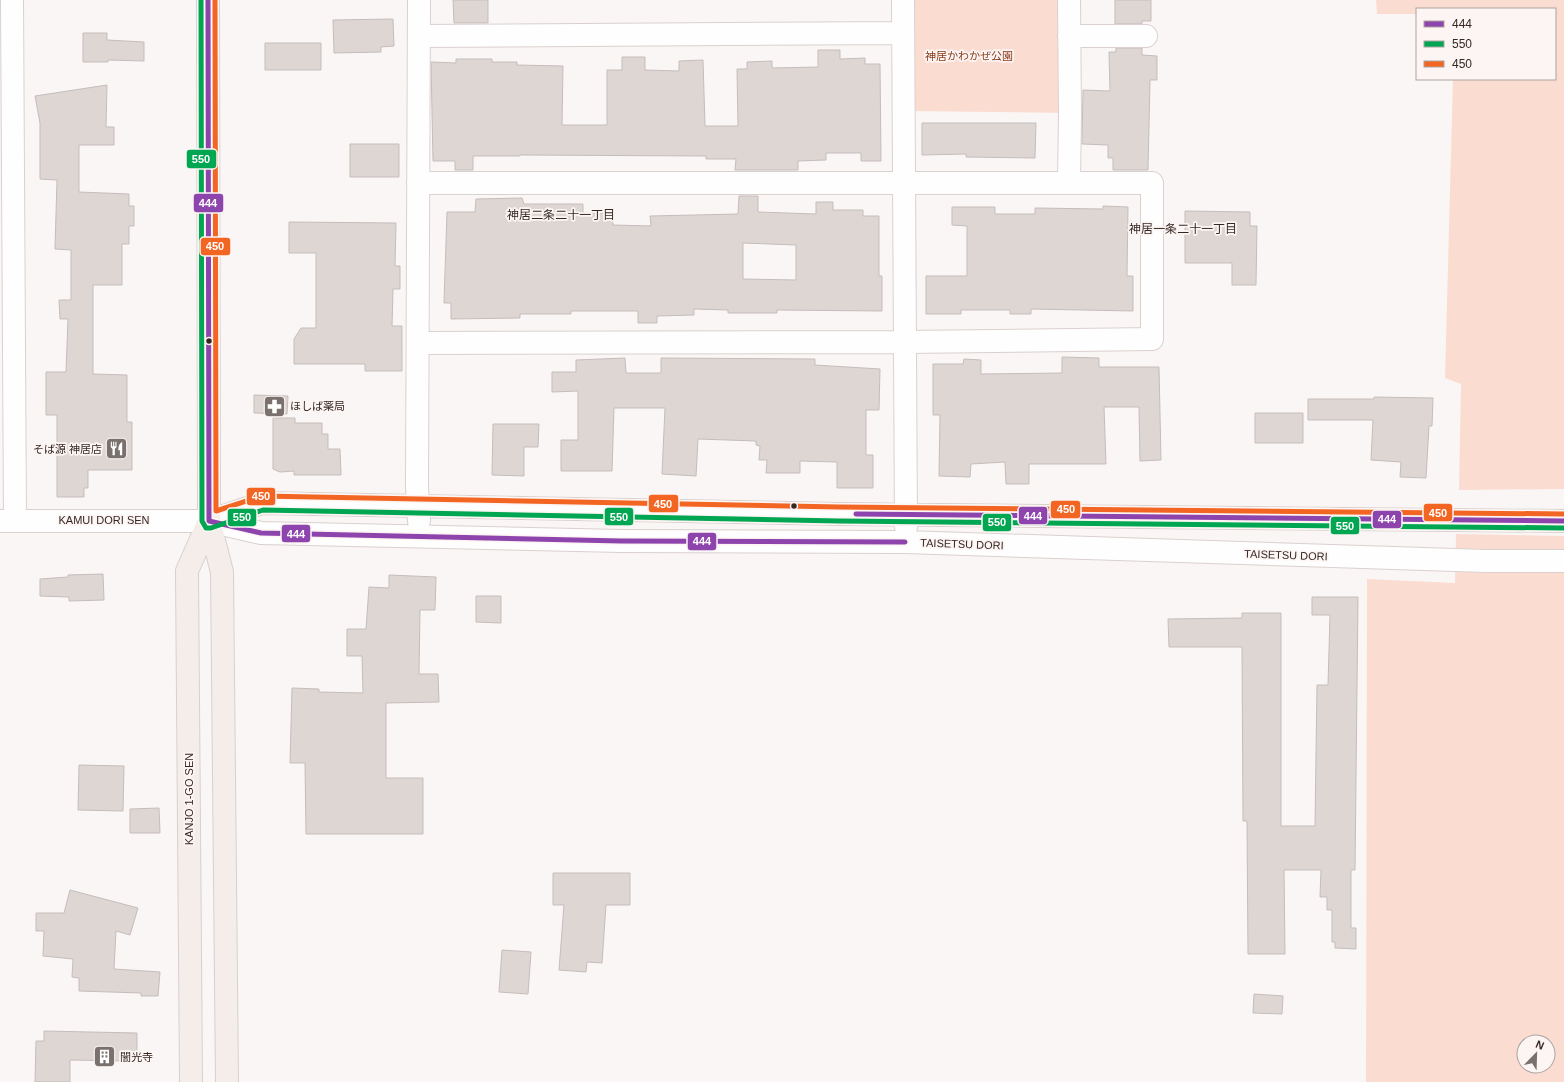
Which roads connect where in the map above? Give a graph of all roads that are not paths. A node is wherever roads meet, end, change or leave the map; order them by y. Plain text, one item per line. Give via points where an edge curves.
1 (12, 0) edge
2 (208, 0) edge
3 (419, 0) edge
4 (903, 0) edge
5 (1069, 0) edge
6 (903, 33) junction
7 (419, 36) junction
8 (1069, 36) junction
9 (1146, 36) dead end
10 (1069, 182) junction
11 (418, 183) junction
12 (903, 183) junction
13 (8, 342) edge
14 (905, 342) junction
15 (418, 343) junction
16 (419, 506) junction
17 (907, 514) junction
18 (7, 521) edge
19 (209, 521) junction
20 (1564, 521) edge
21 (419, 537) junction
22 (905, 542) junction
23 (1564, 561) edge
24 (190, 1082) edge
25 (227, 1082) edge

1 - 13 street
2 - 19 main road, KANJO 1-GO SEN
3 - 7 street
4 - 6 street
5 - 8 street
6 - 7 street
6 - 12 street
7 - 11 street
8 - 9 street
8 - 10 street
10 - 12 street
10 - 14 street via 1152,183 1152,339
11 - 12 street
11 - 15 street
12 - 14 street
13 - 18 street
14 - 15 street
14 - 17 street
15 - 16 street
16 - 17 street
16 - 19 street via 262,503
16 - 21 street
17 - 20 street
17 - 22 street
18 - 19 street, KAMUI DORI SEN
19 - 21 street, TAISETSU DORI via 261,533
19 - 24 main road, KANJO 1-GO SEN via 188,571
19 - 25 main road, KANJO 1-GO SEN via 222,572
21 - 22 street, TAISETSU DORI
22 - 23 street, TAISETSU DORI via 1514,562

